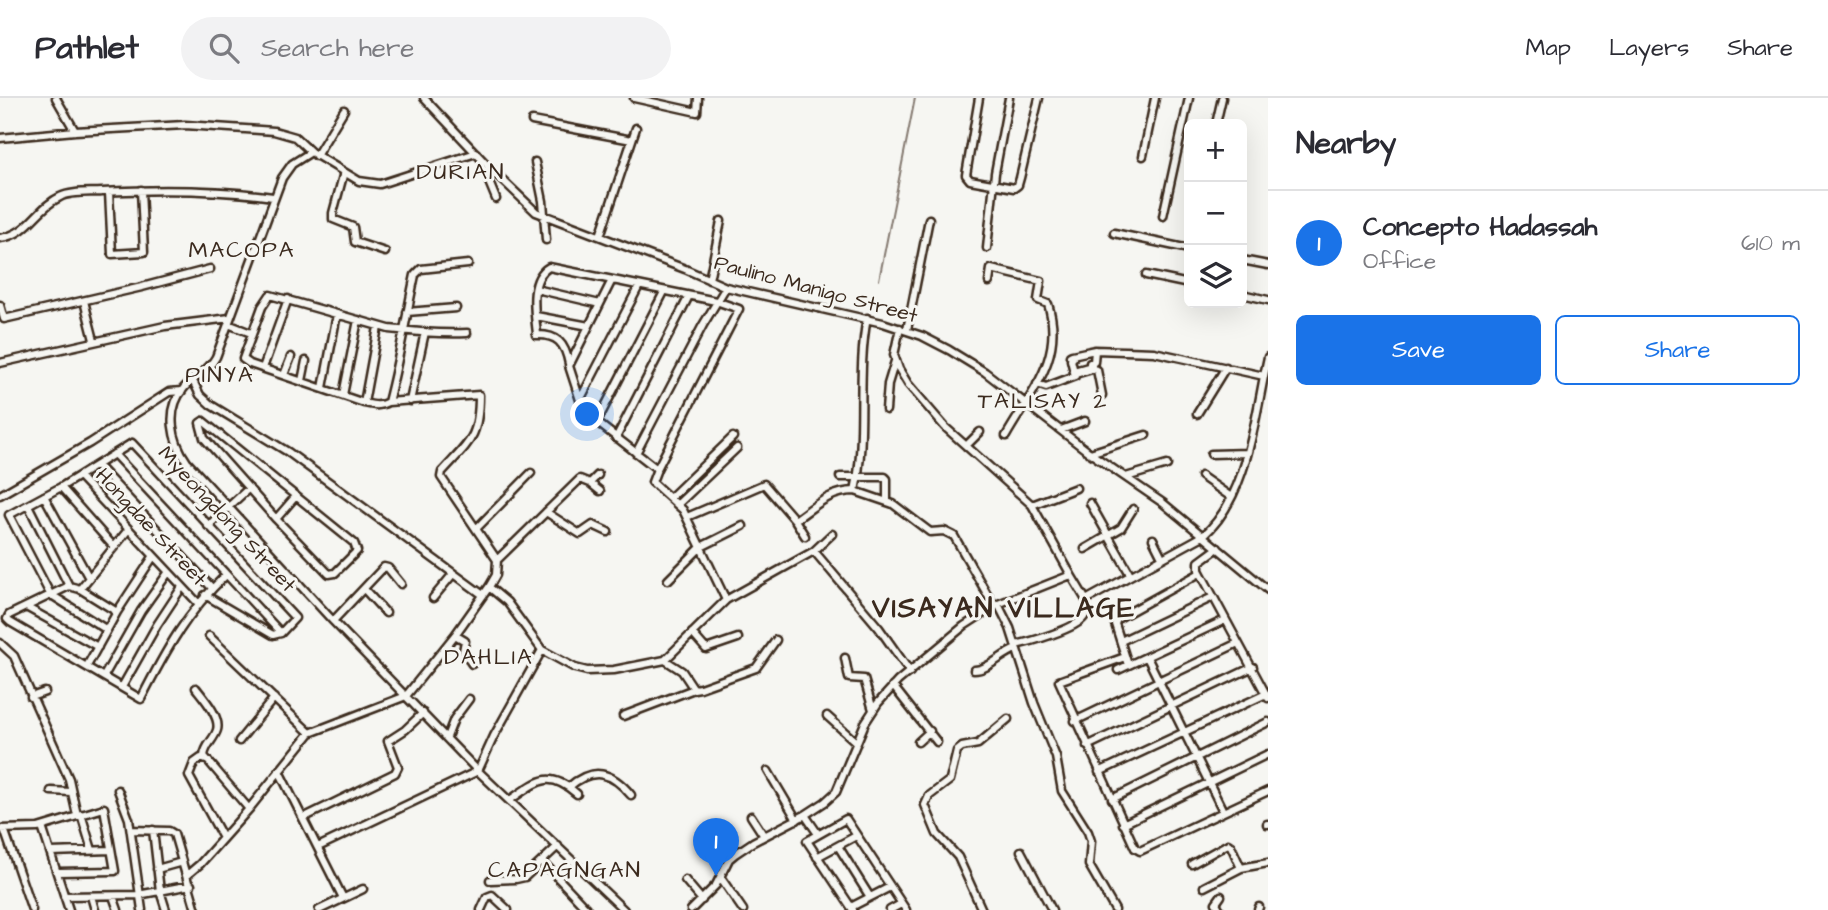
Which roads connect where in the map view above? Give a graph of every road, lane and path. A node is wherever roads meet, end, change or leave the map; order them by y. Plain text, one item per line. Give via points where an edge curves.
1 (56, 98) edge
2 (424, 98) edge
3 (636, 98) edge
4 (678, 98) edge
5 (698, 98) edge
6 (979, 98) edge
7 (1009, 98) edge
8 (1039, 98) edge
9 (1155, 98) edge
10 (1189, 98) edge
11 (1222, 98) edge
12 (657, 101) edge
13 (677, 108) junction
14 (344, 110) dead end
15 (1217, 119) edge
16 (532, 121) dead end
17 (636, 128) dead end
18 (75, 131) junction
19 (0, 138) edge
20 (632, 140) junction
21 (476, 153) junction
22 (313, 154) junction
23 (1143, 156) dead end
24 (535, 162) dead end
25 (487, 165) junction
26 (344, 172) junction
27 (995, 183) junction
28 (141, 190) junction
29 (109, 192) junction
30 (273, 197) junction
31 (496, 199) dead end
32 (543, 215) junction
33 (1163, 216) dead end
34 (929, 219) dead end
35 (721, 221) dead end
36 (1114, 233) dead end
37 (600, 236) junction
38 (0, 238) edge
39 (546, 240) dead end
40 (987, 248) dead end
41 (1184, 248) edge
42 (385, 252) dead end
43 (1247, 261) edge
44 (468, 264) dead end
45 (1268, 265) edge
46 (210, 269) dead end
47 (1146, 275) dead end
48 (612, 280) junction
49 (709, 280) junction
50 (989, 282) dead end
51 (1184, 283) edge
52 (639, 286) junction
53 (726, 287) junction
54 (536, 289) junction
55 (664, 292) junction
56 (689, 296) junction
57 (1247, 296) edge
58 (288, 299) junction
59 (1268, 300) edge
60 (84, 301) junction
61 (716, 301) junction
62 (600, 304) junction
63 (0, 305) edge
64 (456, 308) dead end
65 (407, 312) junction
66 (337, 314) junction
67 (536, 316) junction
68 (867, 318) junction
69 (358, 320) junction
70 (229, 321) junction
71 (589, 326) junction
72 (378, 327) junction
73 (903, 329) junction
74 (403, 331) junction
75 (425, 332) junction
76 (251, 333) junction
77 (467, 333) dead end
78 (94, 340) junction
79 (1095, 350) junction
80 (291, 357) dead end
81 (1268, 357) edge
82 (895, 360) junction
83 (306, 361) dead end
84 (0, 363) edge
85 (569, 366) junction
86 (1226, 367) junction
87 (263, 368) junction
88 (1091, 368) junction
89 (1074, 373) junction
90 (284, 375) junction
91 (1264, 376) junction
92 (193, 380) junction
93 (302, 382) junction
94 (1037, 384) junction
95 (323, 388) junction
96 (182, 391) junction
97 (343, 396) junction
98 (1102, 396) dead end
99 (580, 400) junction
100 (410, 401) junction
101 (1026, 401) junction
102 (364, 402) junction
103 (388, 402) junction
104 (886, 411) dead end
105 (1197, 414) dead end
106 (1085, 421) dead end
107 (597, 422) junction
108 (1061, 430) junction
109 (980, 432) dead end
110 (1146, 435) dead end
111 (733, 436) dead end
112 (1006, 436) dead end
113 (616, 438) junction
114 (966, 446) junction
115 (737, 448) dead end
116 (636, 453) junction
117 (1090, 453) junction
118 (1247, 453) junction
119 (114, 454) junction
120 (1211, 454) dead end
121 (97, 465) junction
122 (1167, 465) dead end
123 (657, 469) junction
124 (531, 473) dead end
125 (598, 475) dead end
126 (79, 476) junction
127 (1201, 476) dead end
128 (840, 477) dead end
129 (858, 477) junction
130 (1125, 477) junction
131 (590, 483) junction
132 (61, 487) junction
133 (249, 488) junction
134 (1076, 488) dead end
135 (600, 491) dead end
136 (855, 491) junction
137 (0, 495) edge
138 (44, 496) junction
139 (296, 496) junction
140 (671, 497) junction
141 (1231, 497) junction
142 (887, 501) junction
143 (1090, 503) dead end
144 (678, 504) junction
145 (28, 505) junction
146 (1032, 506) junction
147 (229, 507) junction
148 (1133, 509) dead end
149 (546, 512) junction
150 (687, 517) junction
151 (276, 519) junction
152 (795, 520) junction
153 (208, 526) junction
154 (743, 526) dead end
155 (475, 529) junction
156 (128, 530) junction
157 (608, 532) dead end
158 (832, 534) dead end
159 (805, 536) dead end
160 (1203, 536) junction
161 (1108, 537) junction
162 (1153, 540) dead end
163 (114, 547) junction
164 (701, 547) junction
165 (1218, 548) junction
166 (1085, 549) dead end
167 (814, 551) junction
168 (153, 557) junction
169 (1162, 557) junction
170 (497, 560) junction
171 (168, 573) junction
172 (453, 573) junction
173 (1200, 573) junction
174 (1130, 574) junction
175 (226, 575) junction
176 (1071, 575) junction
177 (89, 578) junction
178 (668, 580) dead end
179 (401, 584) dead end
180 (69, 586) junction
181 (182, 587) junction
182 (489, 587) junction
183 (212, 588) junction
184 (80, 589) junction
185 (364, 589) junction
186 (1268, 590) edge
187 (50, 594) junction
188 (205, 595) junction
189 (483, 595) junction
190 (1213, 597) junction
191 (433, 598) dead end
192 (726, 600) junction
193 (1086, 600) junction
194 (198, 603) junction
195 (996, 605) junction
196 (26, 607) junction
197 (117, 612) junction
198 (386, 614) dead end
199 (1225, 620) junction
200 (333, 621) junction
201 (107, 630) junction
202 (281, 633) junction
203 (692, 633) junction
204 (455, 635) junction
205 (209, 636) dead end
206 (738, 638) dead end
207 (776, 640) dead end
208 (1122, 641) junction
209 (0, 642) edge
210 (1238, 643) junction
211 (97, 647) junction
212 (1016, 647) junction
213 (542, 650) junction
214 (1125, 657) junction
215 (1147, 657) junction
216 (845, 658) dead end
217 (665, 660) junction
218 (472, 664) dead end
219 (1128, 665) junction
220 (87, 666) junction
221 (1253, 667) junction
222 (974, 670) dead end
223 (1118, 670) dead end
224 (910, 672) junction
225 (104, 676) junction
226 (1159, 681) junction
227 (893, 686) junction
228 (122, 687) junction
229 (196, 688) dead end
230 (694, 689) junction
231 (45, 692) dead end
232 (406, 696) junction
233 (1267, 696) edge
234 (31, 697) junction
235 (274, 698) junction
236 (469, 699) dead end
237 (1170, 706) junction
238 (873, 710) junction
239 (423, 713) junction
240 (623, 716) dead end
241 (827, 716) dead end
242 (1008, 719) dead end
243 (1075, 721) junction
244 (1268, 722) edge
245 (930, 732) junction
246 (310, 733) junction
247 (1184, 733) junction
248 (447, 737) junction
249 (239, 741) dead end
250 (918, 742) dead end
251 (937, 742) dead end
252 (857, 743) junction
253 (1087, 746) junction
254 (1268, 754) edge
255 (1197, 758) junction
256 (206, 760) junction
257 (279, 771) junction
258 (478, 771) junction
259 (768, 771) dead end
260 (1099, 772) junction
261 (1209, 783) junction
262 (569, 787) junction
263 (118, 790) dead end
264 (51, 791) dead end
265 (1268, 791) edge
266 (71, 792) junction
267 (577, 794) dead end
268 (631, 795) dead end
269 (1112, 799) junction
270 (510, 800) junction
271 (249, 809) junction
272 (1223, 811) junction
273 (79, 815) junction
274 (805, 815) junction
275 (751, 816) dead end
276 (303, 818) junction
277 (797, 820) junction
278 (1123, 824) junction
279 (42, 827) junction
280 (2, 829) edge
281 (131, 830) junction
282 (153, 830) junction
283 (818, 834) junction
284 (764, 836) junction
285 (856, 836) junction
286 (223, 838) junction
287 (558, 846) junction
288 (838, 846) junction
289 (318, 847) junction
290 (92, 850) junction
291 (111, 850) junction
292 (1021, 851) dead end
293 (51, 852) junction
294 (817, 857) junction
295 (542, 861) junction
296 (183, 862) junction
297 (1268, 863) edge
298 (1192, 864) dead end
299 (1241, 868) junction
300 (158, 869) junction
301 (58, 872) junction
302 (187, 875) junction
303 (721, 878) junction
304 (490, 880) dead end
305 (685, 880) dead end
306 (191, 885) junction
307 (890, 887) junction
308 (1204, 887) dead end
309 (363, 889) dead end
310 (160, 891) junction
311 (138, 895) junction
312 (64, 896) junction
313 (113, 896) junction
314 (1221, 896) dead end
315 (91, 897) junction
316 (870, 897) junction
317 (344, 898) junction
318 (702, 900) junction
319 (903, 907) edge
320 (852, 909) edge
321 (32, 910) edge
322 (69, 910) edge
323 (95, 910) edge
324 (118, 910) edge
325 (142, 910) edge
326 (166, 910) edge
327 (196, 910) edge
328 (318, 910) edge
329 (481, 910) edge
330 (508, 910) edge
331 (588, 910) edge
332 (624, 910) edge
333 (691, 910) edge
334 (743, 910) edge
335 (890, 910) edge
336 (982, 910) edge
337 (1052, 910) edge
338 (1115, 910) edge
339 (1220, 910) edge

1 - 18 street
2 - 21 street, Paulino Manigo Street
3 - 12 street
4 - 13 street
5 - 13 street via 696,112
6 - 27 street via 967,175 970,180
7 - 27 street
8 - 27 street via 1018,185
9 - 23 street
10 - 33 street
11 - 15 street
12 - 13 street
14 - 22 street
16 - 20 street
17 - 20 street
18 - 19 street
18 - 22 street via 213,125 287,134
20 - 37 street
21 - 25 street, Paulino Manigo Street
21 - 26 street via 380,184 359,181
22 - 26 street
22 - 30 street via 287,170
24 - 32 street
25 - 31 street
25 - 32 street, Paulino Manigo Street
26 - 42 street via 333,219 354,227 355,242
27 - 40 street
28 - 29 street
28 - 29 street via 144,252 112,254
28 - 30 street
29 - 38 street via 61,196 23,231
30 - 70 street
32 - 37 street, Paulino Manigo Street
32 - 39 street
34 - 73 street
35 - 49 street
36 - 41 street
37 - 49 street, Paulino Manigo Street
43 - 45 street
44 - 65 street via 418,271
46 - 60 street
47 - 51 street
48 - 52 street
48 - 54 street via 549,267
48 - 62 street
49 - 53 street, Paulino Manigo Street
50 - 94 street via 991,269 1041,281 1038,300 1048,304 1053,337 1048,367
52 - 55 street
52 - 99 street
53 - 61 street
53 - 68 street, Paulino Manigo Street
54 - 62 street
54 - 67 street
55 - 56 street
55 - 107 street
56 - 61 street
56 - 113 street
57 - 59 street
58 - 66 street
58 - 76 street via 267,296
58 - 87 street
60 - 63 street via 4,319
60 - 78 street
61 - 116 street
61 - 123 street via 739,311
62 - 71 street
64 - 65 street
65 - 74 street
66 - 69 street
66 - 95 street
67 - 71 street
67 - 85 street via 536,335 560,340
68 - 73 street, Paulino Manigo Street
68 - 129 street
69 - 72 street
69 - 97 street
70 - 76 street
70 - 78 street via 164,326
70 - 92 street via 212,364
71 - 85 street
72 - 74 street
72 - 102 street
73 - 82 street
73 - 101 street, Paulino Manigo Street via 956,354
74 - 75 street
74 - 103 street
75 - 77 street
75 - 100 street
76 - 87 street via 243,361
78 - 84 street
79 - 86 street via 1154,352
79 - 88 street
79 - 89 street via 1071,356
80 - 90 street
81 - 91 street
82 - 104 street
82 - 114 street via 920,400
83 - 93 street
85 - 99 street
86 - 91 street
86 - 105 street
87 - 90 street
88 - 89 street
88 - 98 street via 1097,370
89 - 94 street via 1046,387
90 - 93 street
91 - 118 street
92 - 96 street
92 - 172 street via 211,405 288,452
93 - 95 street
94 - 101 street
95 - 97 street
96 - 137 street via 169,392
96 - 147 street via 173,416 174,440
97 - 102 street
99 - 107 street
100 - 103 street
100 - 155 street via 479,395 474,433 441,475
101 - 108 street, Paulino Manigo Street
101 - 112 street
102 - 103 street
106 - 108 street
107 - 113 street
108 - 117 street, Paulino Manigo Street
109 - 114 street
110 - 117 street
111 - 140 street
113 - 116 street
114 - 146 street
115 - 144 street
116 - 123 street
117 - 130 street, Paulino Manigo Street
118 - 120 street
118 - 141 street
119 - 121 street
119 - 153 street, Myeongdong Street via 132,443
119 - 175 street
121 - 126 street
121 - 183 street
122 - 130 street
123 - 140 street via 653,485
124 - 155 street
125 - 131 street
126 - 132 street
126 - 156 street, Hongdae Street
127 - 141 street
128 - 129 street
129 - 136 street
129 - 142 street via 887,479
130 - 160 street, Paulino Manigo Street
131 - 135 street
131 - 149 street via 580,479
132 - 138 street
132 - 163 street
133 - 139 street via 204,438 200,422
133 - 147 street
133 - 151 street
134 - 146 street
136 - 142 street
136 - 152 street via 829,496
138 - 145 street
138 - 177 street
139 - 151 street
139 - 151 street via 354,542 357,551 335,573 329,573
140 - 144 street
141 - 160 street
142 - 195 street via 930,532 954,536
143 - 161 street
144 - 150 street
145 - 180 street
145 - 187 street via 9,515
146 - 176 street
147 - 153 street
147 - 200 street
148 - 161 street via 1121,528
149 - 157 street via 580,534 593,525
149 - 170 street
150 - 152 street via 764,484
150 - 164 street
152 - 159 street
153 - 202 street, Myeongdong Street via 295,618
154 - 164 street
155 - 170 street
156 - 163 street
156 - 168 street, Hongdae Street
158 - 167 street
160 - 165 street, Paulino Manigo Street
160 - 169 street
161 - 166 street
161 - 174 street
162 - 169 street
163 - 177 street
164 - 178 street
164 - 192 street
165 - 173 street via 1199,562
165 - 186 street, Paulino Manigo Street
167 - 192 street
167 - 224 street
168 - 171 street, Hongdae Street
168 - 197 street
169 - 174 street
170 - 182 street
171 - 181 street, Hongdae Street
171 - 225 street
172 - 189 street
172 - 191 street
173 - 190 street
173 - 208 street via 1116,619
174 - 193 street
175 - 183 street
175 - 202 street
176 - 193 street
176 - 195 street
177 - 184 street
179 - 185 street via 385,567
180 - 184 street
180 - 187 street
181 - 194 street, Hongdae Street
181 - 228 street
182 - 189 street
182 - 213 street via 507,601
183 - 188 street
184 - 197 street
185 - 198 street
185 - 200 street
187 - 196 street
187 - 201 street
188 - 194 street
188 - 202 street via 270,633
189 - 204 street
190 - 199 street
190 - 208 street
192 - 203 street
193 - 212 street via 1080,621
194 - 228 street via 141,699
195 - 212 street
195 - 224 street
196 - 211 street
196 - 220 street via 7,619
197 - 201 street
199 - 210 street
199 - 215 street
200 - 232 street
201 - 211 street
203 - 206 street via 706,649
203 - 217 street
204 - 218 street via 465,641 463,651
204 - 232 street
205 - 235 street
207 - 230 street via 755,669
208 - 214 street
209 - 234 street via 14,656
210 - 221 street
210 - 226 street
211 - 220 street
212 - 222 street
212 - 338 street via 1056,757 1062,791 1088,832 1089,865
213 - 217 street via 587,671
213 - 258 street
214 - 219 street
214 - 243 street via 1060,680
215 - 219 street
215 - 226 street
216 - 238 street via 849,678 864,679
217 - 230 street via 682,671
219 - 223 street
220 - 225 street
221 - 233 street
221 - 237 street
224 - 227 street
225 - 228 street
226 - 237 street
226 - 243 street
227 - 238 street
227 - 245 street
229 - 256 street via 218,726 206,747
230 - 240 street
231 - 234 street
232 - 239 street
232 - 246 street
233 - 247 street
234 - 266 street
235 - 246 street
235 - 249 street
236 - 248 street
237 - 247 street
237 - 253 street
238 - 252 street
239 - 248 street
239 - 276 street via 388,741 398,767 395,772
241 - 252 street
242 - 336 street via 978,744 957,751 950,780 929,796 925,805 937,834 958,857
243 - 253 street
244 - 255 street
245 - 250 street
245 - 251 street
246 - 257 street
247 - 255 street
247 - 260 street
248 - 258 street
252 - 274 street via 836,792
253 - 260 street
254 - 261 street
255 - 261 street
255 - 269 street
256 - 271 street
256 - 286 street via 194,763 189,776
257 - 271 street
257 - 276 street
258 - 270 street
258 - 289 street
259 - 277 street
260 - 269 street
261 - 272 street
261 - 278 street
262 - 267 street
262 - 268 street via 588,775 607,775
262 - 270 street via 546,779
263 - 281 street
264 - 266 street
265 - 272 street
266 - 273 street
269 - 278 street
270 - 287 street
271 - 286 street
272 - 278 street via 1140,851
273 - 279 street
273 - 290 street
273 - 291 street via 104,808
274 - 277 street
274 - 283 street
275 - 284 street
276 - 289 street
277 - 284 street
279 - 280 street
279 - 293 street
280 - 321 street
281 - 282 street
281 - 311 street
282 - 296 street via 172,832
282 - 300 street
283 - 285 street via 846,819
283 - 294 street via 807,841
284 - 303 street via 729,859
285 - 288 street
285 - 307 street
286 - 302 street
287 - 295 street
287 - 332 street
288 - 294 street
288 - 316 street
289 - 317 street
290 - 291 street
290 - 293 street
291 - 301 street via 114,871
292 - 337 street
293 - 301 street
294 - 320 street
295 - 304 street via 521,878
295 - 331 street
296 - 300 street
296 - 302 street
297 - 299 street
298 - 299 street via 1228,844
299 - 308 street
300 - 310 street
301 - 312 street
302 - 306 street
303 - 318 street
303 - 334 street
305 - 318 street
306 - 310 street
306 - 327 street
307 - 316 street
307 - 319 street
309 - 317 street
310 - 311 street
310 - 326 street
311 - 313 street
311 - 325 street
312 - 315 street
312 - 322 street
313 - 315 street
313 - 324 street
314 - 339 street via 1216,903
315 - 323 street
316 - 320 street
317 - 328 street
318 - 333 street
319 - 335 street
329 - 330 street via 492,895

